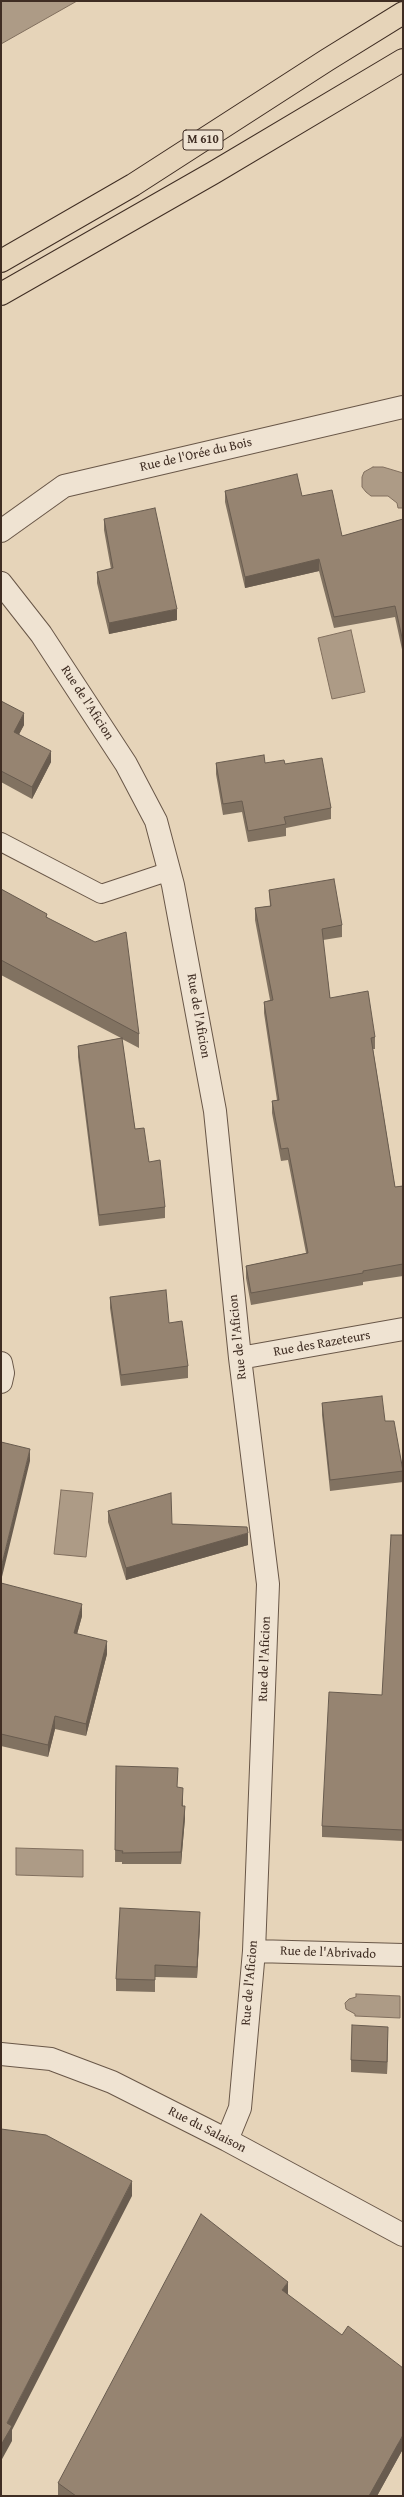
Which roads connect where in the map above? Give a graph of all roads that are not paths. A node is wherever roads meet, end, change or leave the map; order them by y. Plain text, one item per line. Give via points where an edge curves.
1 (403, 13) edge
2 (403, 60) edge
3 (1, 261) edge
4 (1, 294) edge
5 (403, 407) edge
6 (1, 531) edge
7 (1, 583) edge
8 (1, 842) edge
9 (170, 871) junction
10 (403, 1329) edge
11 (240, 1358) junction
12 (1, 1363) edge
13 (1, 1382) edge
14 (254, 1951) junction
15 (403, 1956) edge
16 (1, 2054) edge
17 (227, 2140) junction
18 (403, 2235) edge

1 - 3 main road, M 610 via 133,185
2 - 4 main road, M 610 via 213,173
5 - 6 street, Rue de l'Orée du Bois via 64,486
7 - 9 street, Rue de l'Aficion via 41,634 126,764 156,821
8 - 9 lane via 101,894
9 - 11 street, Rue de l'Aficion via 215,1112
10 - 11 street, Rue des Razeteurs
11 - 14 street, Rue de l'Aficion via 268,1584
12 - 13 street
14 - 15 street, Rue de l'Abrivado
14 - 17 street, Rue de l'Aficion via 240,2108
16 - 17 street, Rue du Salaison via 51,2059 112,2082
17 - 18 street, Rue du Salaison

